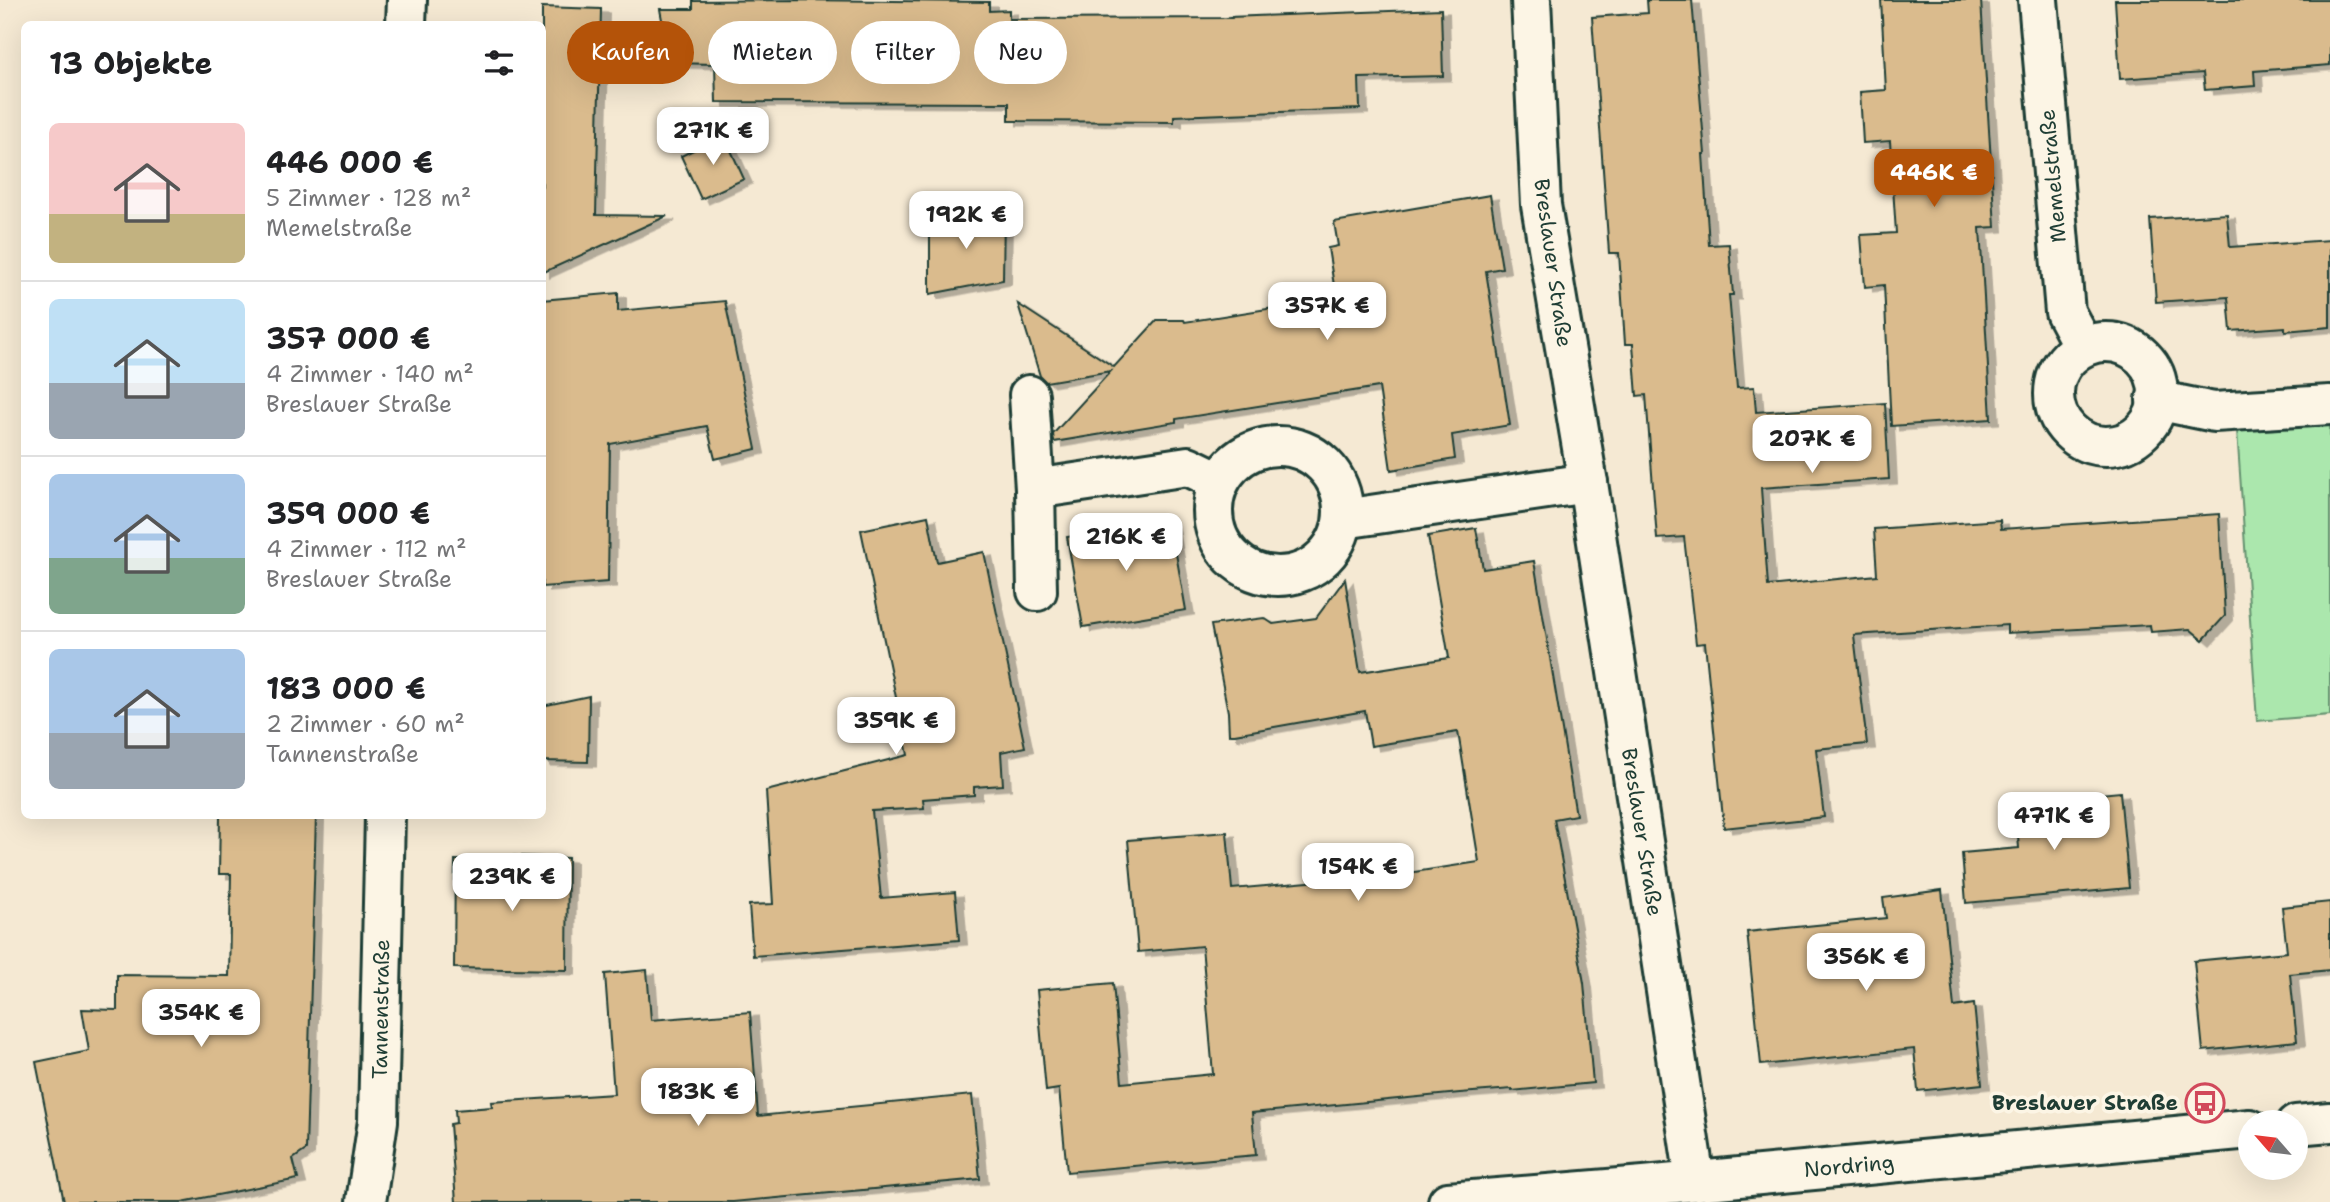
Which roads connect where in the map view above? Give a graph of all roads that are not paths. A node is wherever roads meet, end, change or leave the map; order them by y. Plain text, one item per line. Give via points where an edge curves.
1 (407, 0) edge
2 (1531, 0) edge
3 (2038, 0) edge
4 (406, 21) edge
5 (2083, 346) junction
6 (1029, 395) dead end
7 (2156, 400) junction
8 (2330, 405) edge
9 (1219, 481) junction
10 (1588, 483) junction
11 (1035, 489) junction
12 (1343, 519) junction
13 (1037, 591) dead end
14 (385, 819) edge
15 (2330, 1122) edge
16 (2308, 1124) edge
17 (2238, 1130) edge
18 (1695, 1180) junction
19 (1645, 1194) edge
20 (366, 1202) edge
21 (1448, 1202) edge

1 - 4 street
2 - 10 street, Breslauer Straße via 1541,205
3 - 5 street, Memelstraße via 2064,312
5 - 7 street via 2104,342 2141,355 2153,372
5 - 7 street via 2067,359 2057,376 2053,397 2071,433 2088,443 2108,446 2128,441 2144,429
6 - 11 street
7 - 8 street via 2214,412
9 - 11 street via 1188,466
9 - 12 street via 1233,463 1252,451 1274,446 1297,449 1317,459 1332,475 1342,496
9 - 12 street via 1213,501 1219,542 1231,559 1259,574 1289,576 1309,569 1337,540
10 - 12 street
10 - 18 street, Breslauer Straße
11 - 13 street
14 - 20 street, Tannenstraße via 378,1121
15 - 16 street
17 - 18 street, Nordring
18 - 19 street, Nordring
19 - 21 street, Nordring

